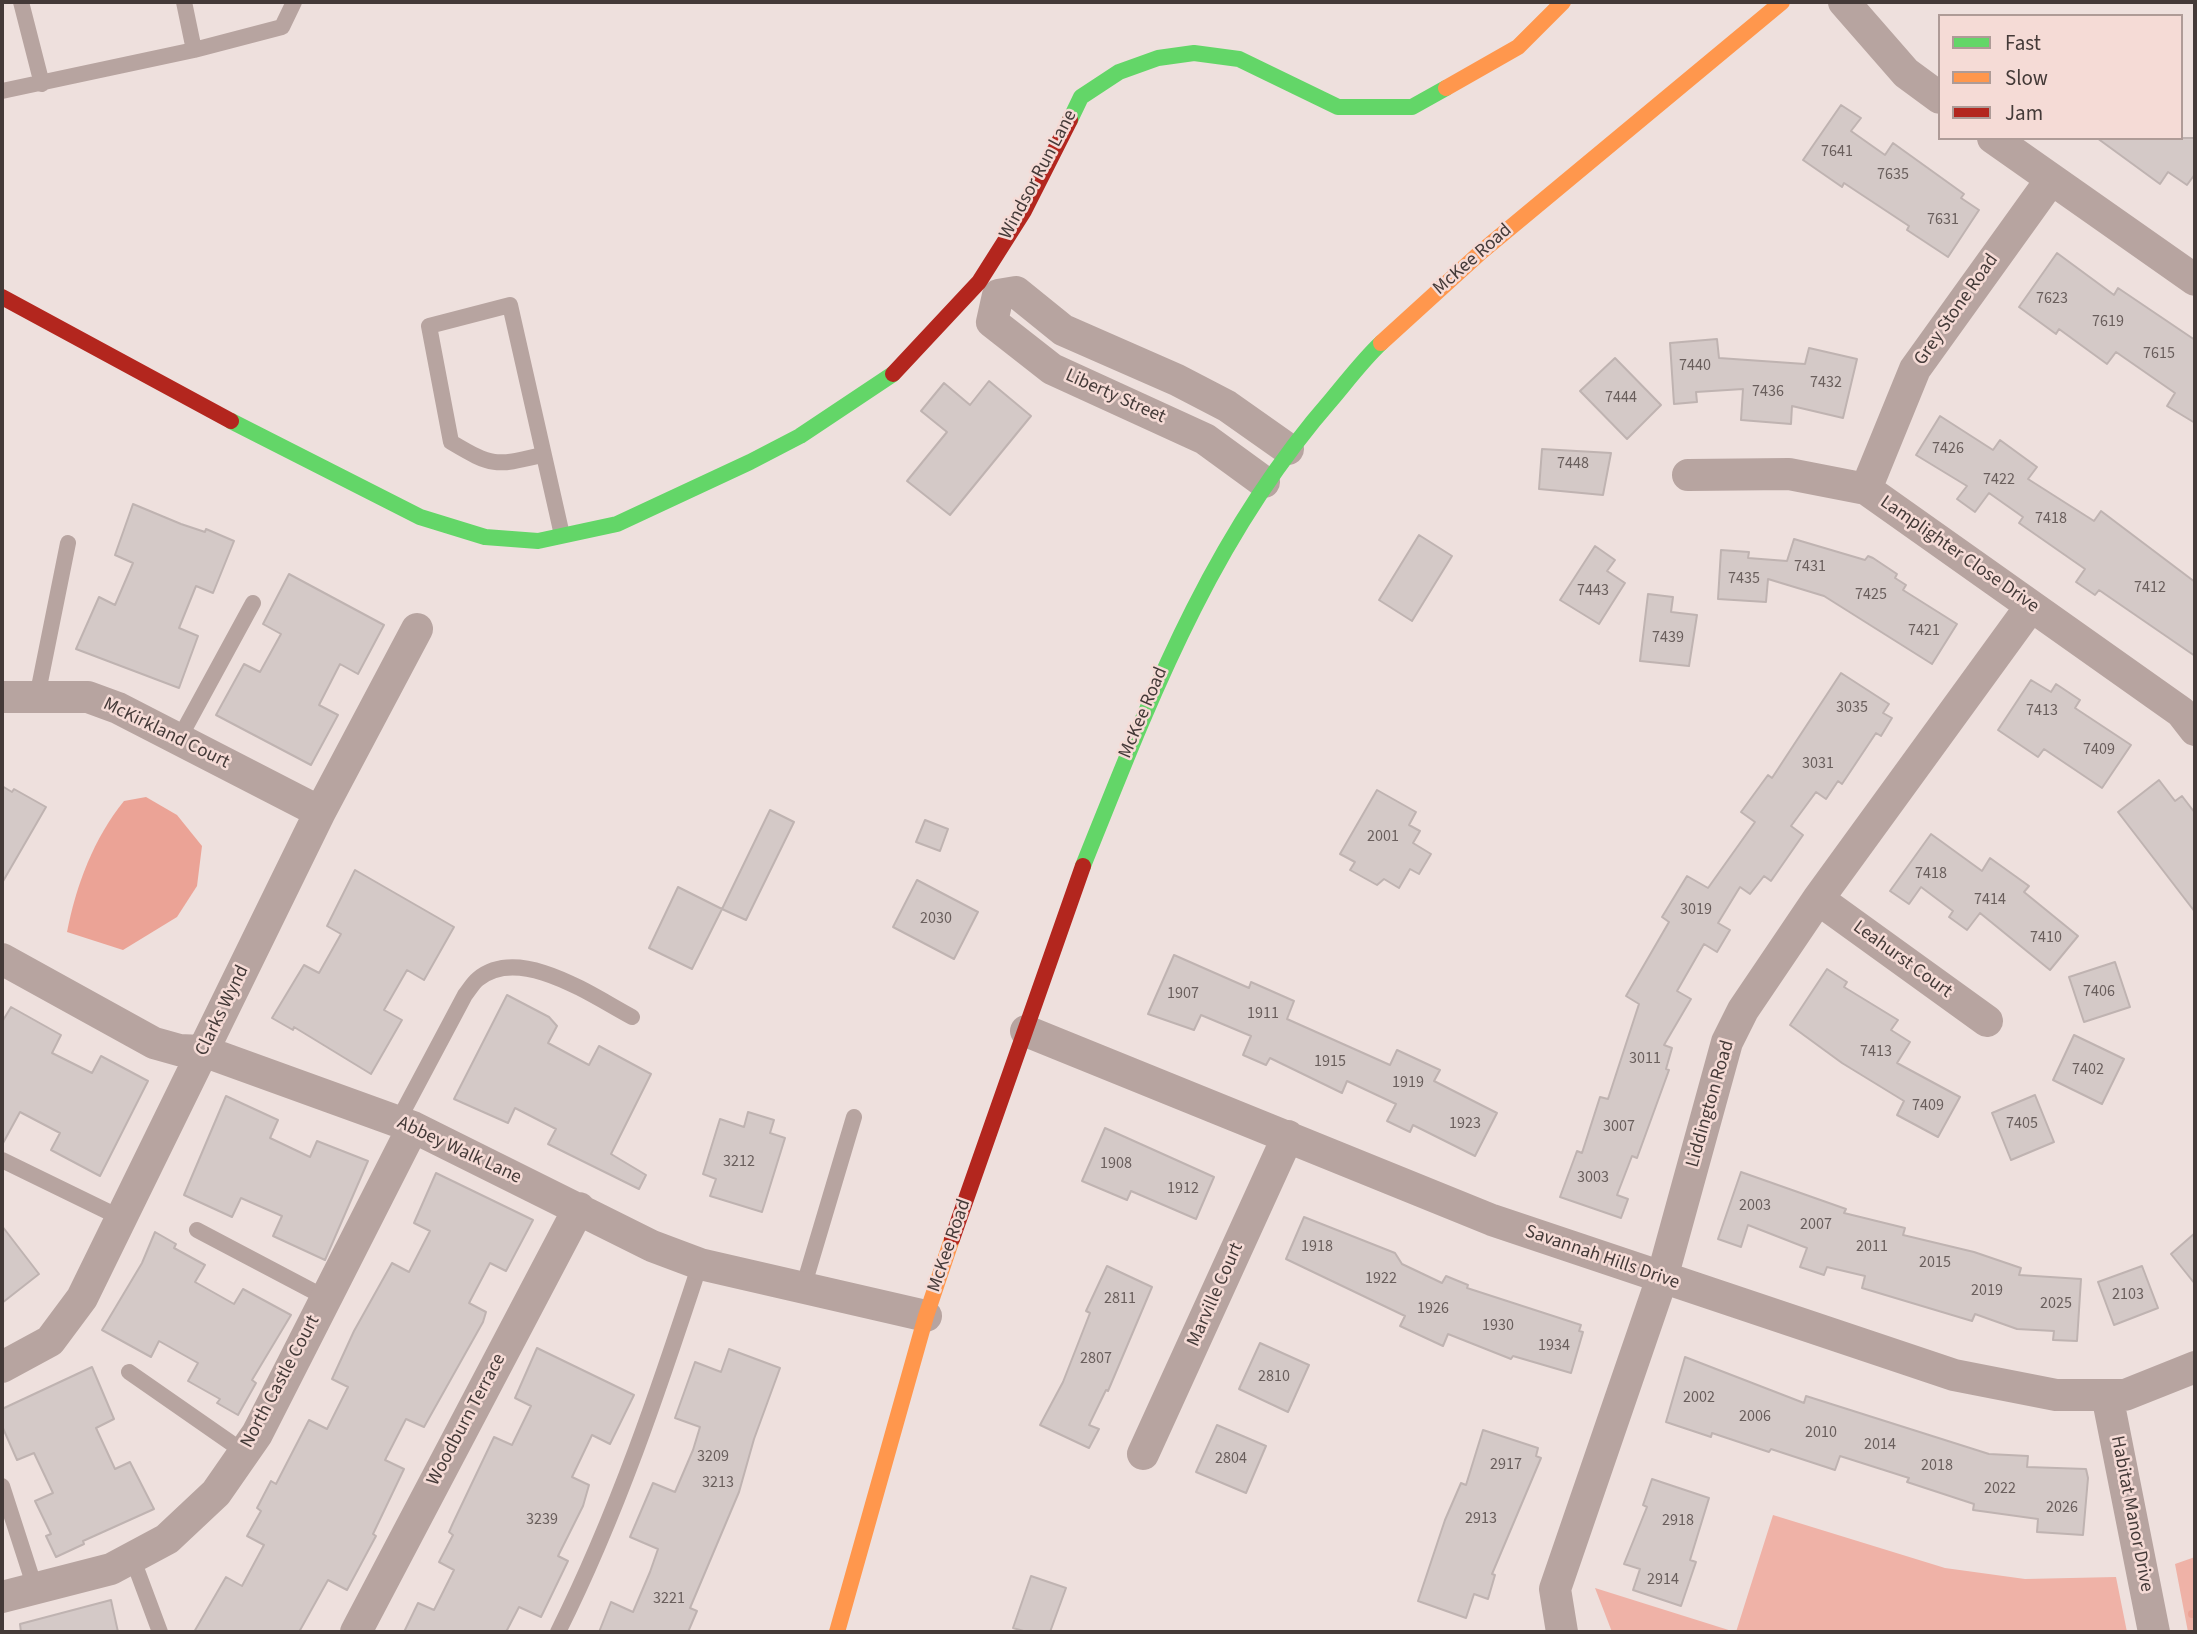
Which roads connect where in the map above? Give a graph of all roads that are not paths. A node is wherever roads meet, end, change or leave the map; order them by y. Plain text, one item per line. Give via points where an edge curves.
1 (21, 2) edge
2 (184, 2) edge
3 (295, 2) edge
4 (1563, 2) edge
5 (1782, 2) edge
6 (1844, 2) edge
7 (194, 50) junction
8 (42, 84) junction
9 (2, 91) edge
10 (1938, 97) edge
11 (1996, 140) edge
12 (2050, 181) junction
13 (2195, 280) edge
14 (989, 289) junction
15 (2, 296) edge
16 (1117, 355) junction
17 (1096, 390) junction
18 (1287, 449) junction
19 (542, 455) junction
20 (1688, 475) dead end
21 (1264, 482) junction
22 (1866, 489) junction
23 (562, 536) junction
24 (68, 543) dead end
25 (253, 603) dead end
26 (2031, 606) junction
27 (417, 629) dead end
28 (2, 697) edge
29 (37, 697) junction
30 (2195, 730) edge
31 (179, 739) junction
32 (320, 813) junction
33 (1818, 899) junction
34 (2, 959) edge
35 (632, 1017) dead end
36 (1987, 1021) dead end
37 (1026, 1031) junction
38 (203, 1051) junction
39 (854, 1117) dead end
40 (406, 1124) junction
41 (1287, 1136) junction
42 (2, 1160) edge
43 (579, 1208) junction
44 (121, 1218) junction
45 (197, 1230) dead end
46 (700, 1264) junction
47 (1662, 1278) junction
48 (803, 1288) junction
49 (326, 1298) junction
50 (926, 1316) junction
51 (2, 1367) edge
52 (2195, 1367) edge
53 (129, 1372) dead end
54 (2107, 1395) junction
55 (244, 1452) junction
56 (1143, 1454) dead end
57 (2, 1486) edge
58 (132, 1558) junction
59 (35, 1588) junction
60 (2, 1597) edge
61 (160, 1632) edge
62 (356, 1632) edge
63 (558, 1632) edge
64 (837, 1632) edge
65 (1562, 1632) edge
66 (2154, 1632) edge

1 - 8 lane
2 - 7 lane
3 - 7 lane via 282,27
4 - 14 street, Windsor Run Lane via 1518,47 1412,107 1338,107 1239,59 1194,53 1158,58 1119,72 1081,97
5 - 18 street, McKee Road via 1425,301 1375,349
6 - 10 street via 1906,73
7 - 8 lane
8 - 9 lane
11 - 12 street
12 - 13 street
12 - 22 street, Grey Stone Road via 1915,369
14 - 16 street, Liberty Street via 1016,292 1063,330
14 - 17 street, Liberty Street via 992,323 1052,369
14 - 23 street, Windsor Run Lane via 897,371 800,436 617,524
15 - 23 street, Windsor Run Lane via 153,382 420,517 485,537 538,541
16 - 17 street
16 - 18 street, Liberty Street via 1227,406
17 - 21 street, Liberty Street via 1205,439
18 - 21 street, McKee Road
19 - 19 lane via 510,305 429,326 451,442 485,462 503,464
19 - 23 lane
20 - 22 street, Lamplighter Close Drive via 1789,474
21 - 37 street, McKee Road via 1208,576 1148,702 1094,831
22 - 26 street, Lamplighter Close Drive
24 - 29 lane
25 - 31 lane
26 - 30 street, Lamplighter Close Drive via 2181,712
26 - 33 street, Liddington Road
27 - 32 street, Clarks Wynd
28 - 29 street, McKirkland Court
29 - 31 street, McKirkland Court via 88,697
31 - 32 street, McKirkland Court
32 - 38 street, Clarks Wynd
33 - 36 street, Leahurst Court
33 - 47 street, Liddington Road via 1743,1010 1727,1042
34 - 38 street, Abbey Walk Lane via 154,1043
35 - 40 lane via 540,970 519,967 479,978 465,995
37 - 41 street, Savannah Hills Drive
37 - 50 street, McKee Road
38 - 40 street, Abbey Walk Lane
38 - 44 street, Clarks Wynd
39 - 48 lane
40 - 43 street, Abbey Walk Lane
40 - 49 street, North Castle Court
41 - 47 street, Savannah Hills Drive via 1492,1220
41 - 56 street, Marville Court
42 - 44 lane
43 - 46 street, Abbey Walk Lane via 652,1246
43 - 62 street, Woodburn Terrace
44 - 51 street, Clarks Wynd via 82,1298 50,1341
45 - 49 lane
46 - 48 street, Abbey Walk Lane
46 - 63 lane via 594,1560
47 - 54 street, Savannah Hills Drive via 1954,1375 2056,1395
47 - 65 street, Liddington Road via 1555,1589
48 - 50 street, Abbey Walk Lane
49 - 55 street, North Castle Court
50 - 64 street, McKee Road
52 - 54 street, Savannah Hills Drive via 2125,1395
53 - 55 lane
54 - 66 street, Habitat Manor Drive
55 - 58 street, North Castle Court via 216,1493 167,1539
57 - 59 lane
58 - 59 street, North Castle Court via 111,1569
58 - 61 lane
59 - 60 street, North Castle Court

